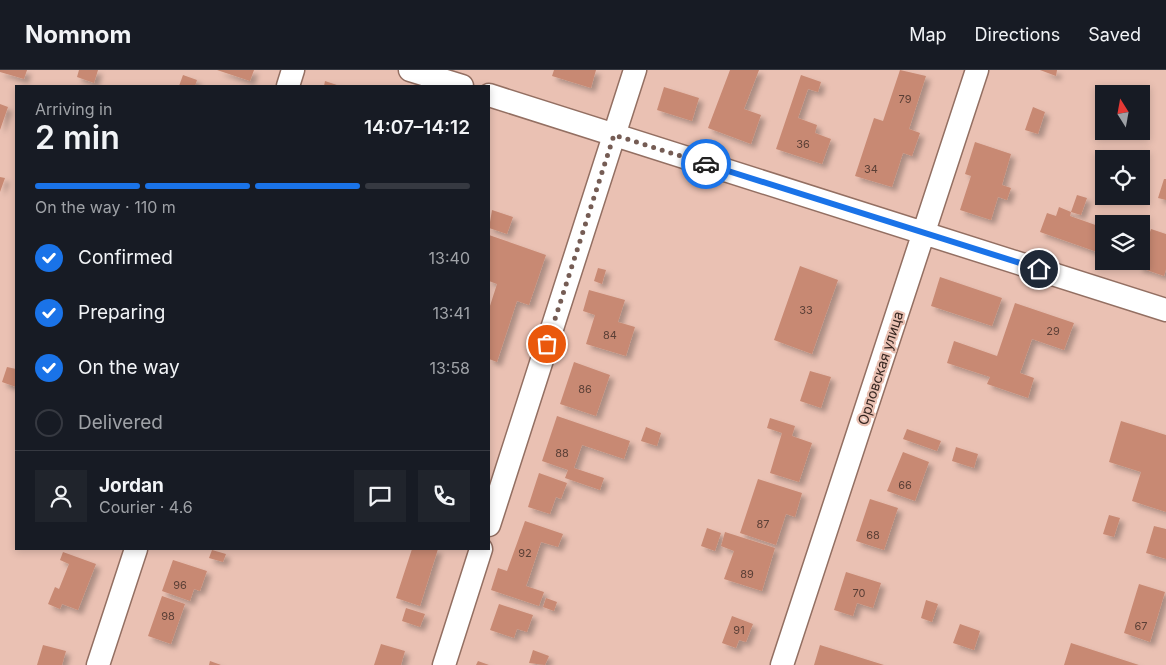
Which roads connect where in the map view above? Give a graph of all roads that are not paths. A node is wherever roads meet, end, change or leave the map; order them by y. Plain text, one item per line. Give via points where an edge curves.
1 (293, 70) edge
2 (410, 70) edge
3 (636, 70) edge
4 (977, 70) edge
5 (288, 85) edge
6 (459, 85) edge
7 (490, 95) edge
8 (614, 135) junction
9 (924, 233) junction
10 (1166, 310) edge
11 (490, 522) edge
12 (136, 550) edge
13 (481, 550) edge
14 (98, 665) edge
15 (444, 665) edge
16 (782, 665) edge

1 - 5 street
2 - 6 street
3 - 8 street
4 - 9 street, Орловская улица
7 - 8 street
8 - 9 street
8 - 11 street
9 - 10 street
9 - 16 street, Орловская улица
12 - 14 street
13 - 15 street

